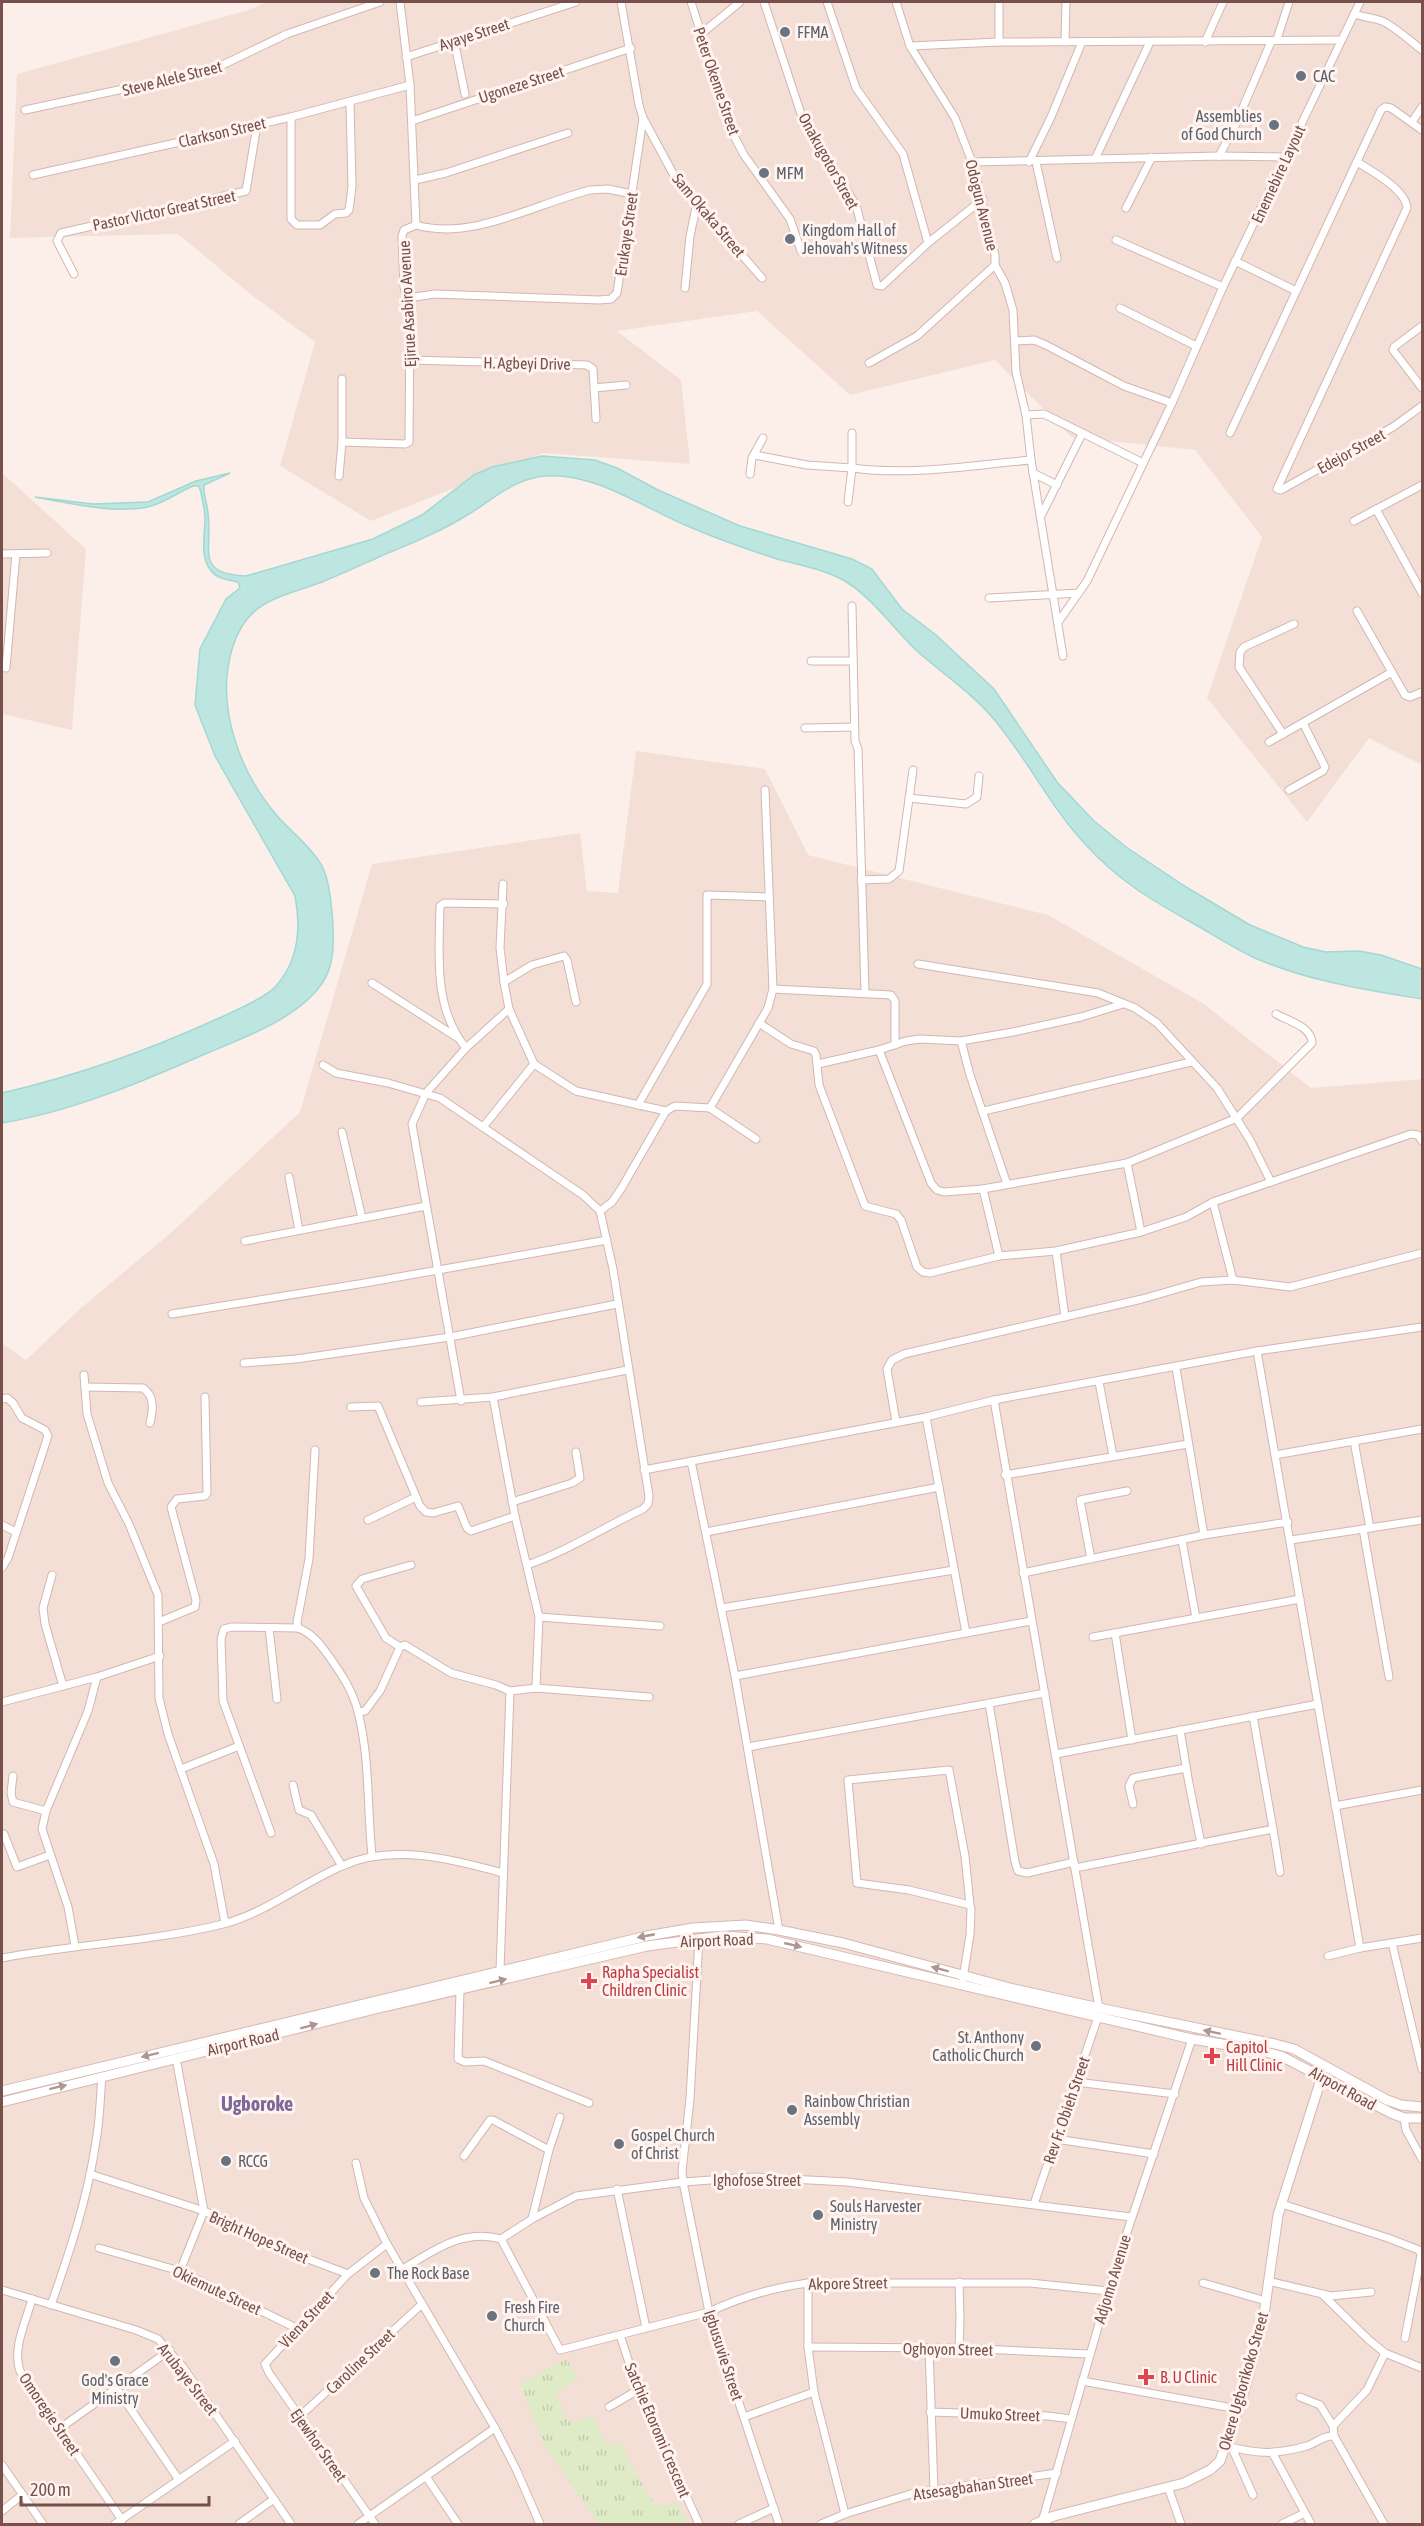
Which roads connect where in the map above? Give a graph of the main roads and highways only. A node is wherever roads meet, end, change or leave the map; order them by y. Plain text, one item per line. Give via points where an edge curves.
1 (967, 1981) junction
2 (1099, 2013) junction
3 (1322, 2076) junction
4 (2, 2091) edge
5 (2, 2102) edge
6 (1422, 2107) edge
7 (1422, 2118) edge
8 (1039, 2524) edge

1 - 2 main road, Airport Road
1 -> 4 main road, Airport Road via 843,1943 779,1930 746,1925 693,1928 500,1970
5 -> 1 main road, Airport Road via 460,1990 647,1946 699,1938 766,1939
2 - 3 main road, Airport Road via 1192,2039 1270,2053
6 -> 2 main road, Airport Road via 1387,2100 1285,2046
3 - 7 main road, Airport Road via 1375,2106 1404,2118
3 - 8 main road, Okere Ugborikoko Street via 1278,2215 1263,2321 1229,2447 1220,2461 1200,2477

